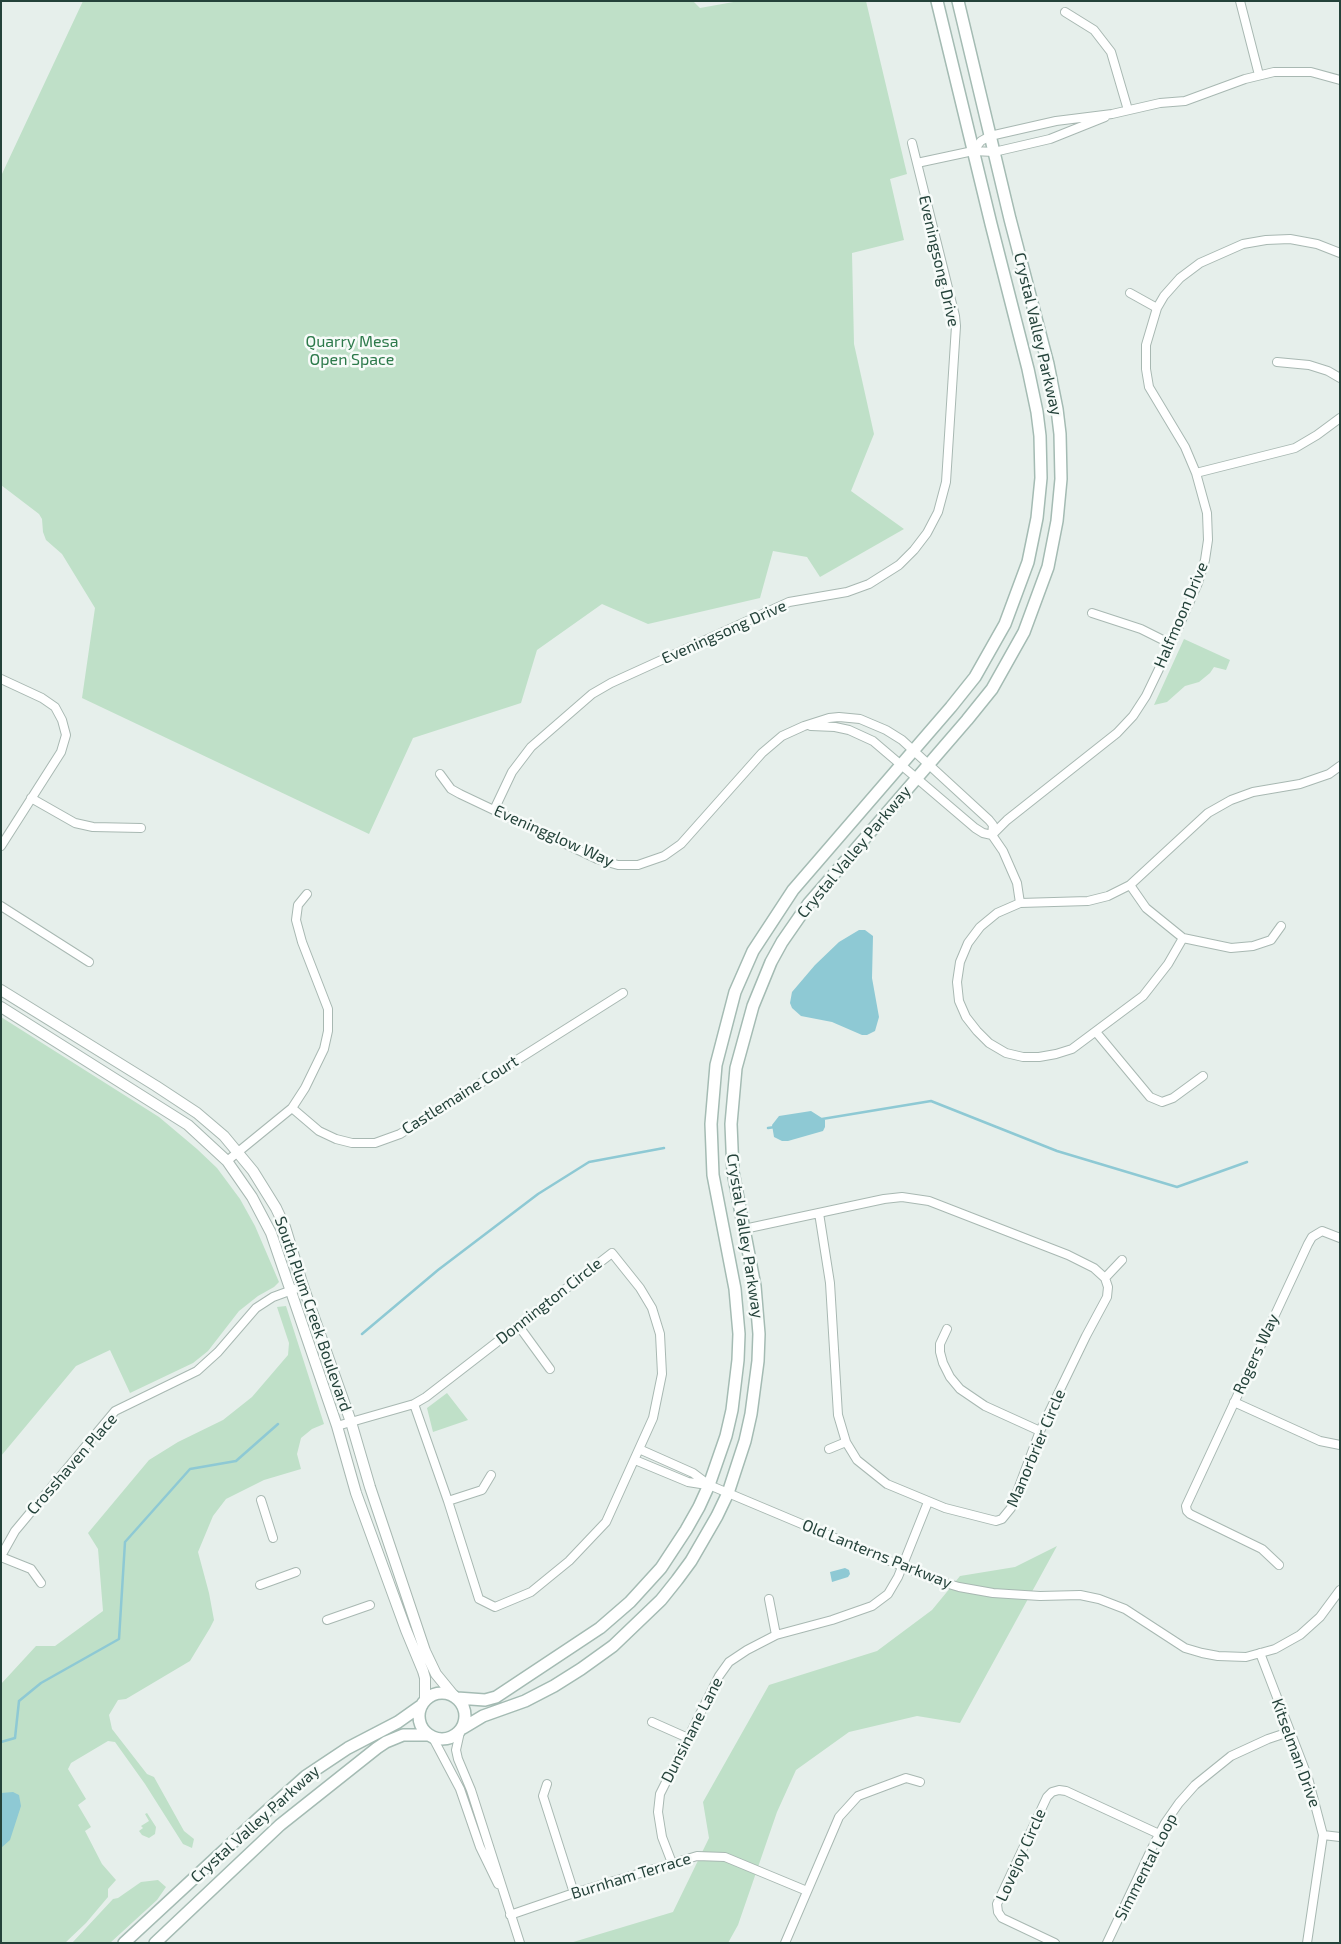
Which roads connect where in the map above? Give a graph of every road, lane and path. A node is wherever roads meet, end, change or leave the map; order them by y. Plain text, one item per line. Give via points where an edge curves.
1 (937, 1) edge
2 (958, 1) edge
3 (1240, 1) edge
4 (1065, 12) dead end
5 (1259, 75) junction
6 (1340, 80) edge
7 (1128, 110) junction
8 (1112, 114) junction
9 (990, 136) junction
10 (912, 143) dead end
11 (973, 151) junction
12 (994, 152) junction
13 (917, 163) junction
14 (1340, 253) edge
15 (1130, 292) dead end
16 (1157, 308) junction
17 (1277, 362) dead end
18 (1340, 378) edge
19 (1340, 418) edge
20 (1196, 473) junction
21 (1092, 613) dead end
22 (1171, 644) junction
23 (1, 679) edge
24 (804, 726) junction
25 (914, 750) junction
26 (902, 764) junction
27 (929, 764) junction
28 (1340, 766) edge
29 (440, 774) dead end
30 (917, 778) junction
31 (31, 798) junction
32 (494, 810) junction
33 (141, 828) dead end
34 (992, 835) junction
35 (1, 846) edge
36 (1130, 885) junction
37 (307, 894) dead end
38 (1020, 903) junction
39 (1, 906) edge
40 (1281, 926) dead end
41 (1183, 938) junction
42 (89, 962) dead end
43 (1, 990) edge
44 (623, 993) dead end
45 (1, 1007) edge
46 (1096, 1032) junction
47 (1203, 1076) dead end
48 (292, 1108) junction
49 (239, 1152) junction
50 (227, 1161) junction
51 (819, 1213) junction
52 (744, 1229) junction
53 (1340, 1238) edge
54 (1122, 1260) dead end
55 (1105, 1278) junction
56 (303, 1286) junction
57 (291, 1291) junction
58 (518, 1325) junction
59 (947, 1329) dead end
60 (550, 1369) dead end
61 (1234, 1402) junction
62 (414, 1404) junction
63 (352, 1422) junction
64 (337, 1426) junction
65 (1040, 1431) junction
66 (846, 1442) junction
67 (1340, 1445) edge
68 (639, 1449) junction
69 (828, 1449) dead end
70 (635, 1460) junction
71 (491, 1475) dead end
72 (710, 1485) junction
73 (728, 1493) junction
74 (261, 1500) dead end
75 (448, 1501) junction
76 (928, 1502) junction
77 (273, 1538) dead end
78 (1, 1557) edge
79 (1279, 1565) dead end
80 (902, 1566) junction
81 (296, 1572) dead end
82 (41, 1583) dead end
83 (260, 1586) dead end
84 (1340, 1590) edge
85 (769, 1600) dead end
86 (370, 1606) dead end
87 (327, 1620) dead end
88 (776, 1635) junction
89 (1260, 1653) junction
90 (455, 1697) junction
91 (424, 1703) junction
92 (652, 1722) dead end
93 (461, 1730) junction
94 (1289, 1732) junction
95 (431, 1737) junction
96 (688, 1738) junction
97 (920, 1782) dead end
98 (547, 1784) dead end
99 (1159, 1834) junction
100 (1323, 1835) junction
101 (1340, 1837) edge
102 (672, 1863) junction
103 (808, 1891) junction
104 (574, 1893) junction
105 (503, 1895) junction
106 (510, 1916) junction
107 (124, 1943) edge
108 (155, 1943) edge
109 (520, 1943) edge
110 (785, 1943) edge
111 (1056, 1943) edge
112 (1107, 1943) edge
113 (1307, 1943) edge

1 - 11 main road, Crystal Valley Parkway
2 - 9 main road, Crystal Valley Parkway
3 - 5 street
4 - 7 street via 1094,30 1111,52
5 - 6 street via 1298,71
5 - 7 street via 1196,98
7 - 8 street
8 - 9 street via 1056,121
8 - 12 street via 1050,140
9 - 11 street
9 - 12 main road, Crystal Valley Parkway
10 - 13 street, Eveningsong Drive
11 - 12 street
11 - 13 street
11 - 25 main road, Crystal Valley Parkway via 1034,392 1040,436 1039,497 1028,562 1006,624 975,677
12 - 27 main road, Crystal Valley Parkway via 1054,388 1060,434 1060,499 1048,567 1024,632 992,688
13 - 32 street, Eveningsong Drive via 956,326 946,482 940,507 927,533 899,565 869,584 847,592 789,602 592,694 530,747 512,772
14 - 16 street, Halfmoon Drive via 1317,244 1290,240 1243,244 1186,273
15 - 16 street
16 - 20 street, Halfmoon Drive via 1146,345 1149,388 1185,446
17 - 18 street via 1309,364
19 - 20 street via 1295,448
20 - 22 street, Halfmoon Drive via 1207,513 1208,540 1198,583
21 - 22 street via 1141,629
22 - 34 street, Halfmoon Drive via 1133,716 1117,733
23 - 31 street via 55,707 66,735 61,752
24 - 25 street, Eveningglow Way via 829,718 860,719 886,730
24 - 26 street, Eveningglow Way via 835,727 863,735
24 - 32 street, Eveningglow Way via 782,736 762,753 681,844 648,863 606,862
25 - 26 main road, Crystal Valley Parkway
25 - 27 street, Eveningglow Way
26 - 30 street, Eveningglow Way
26 - 72 main road, Crystal Valley Parkway via 793,890 765,930 742,972 722,1037 712,1095 712,1148 718,1204 735,1289 739,1334 732,1410
27 - 30 main road, Crystal Valley Parkway
27 - 34 street, Eveningglow Way via 981,811 993,826
28 - 36 street via 1329,774 1300,784 1253,792 1208,813
29 - 32 street, Eveningglow Way via 451,789
30 - 34 street, Eveningglow Way via 975,828
30 - 52 main road, Crystal Valley Parkway via 799,916 771,962 753,1006 736,1068 731,1124 734,1172
31 - 33 street via 75,823 93,827
31 - 35 street
34 - 38 street, Eveningglow Way via 1011,866
36 - 38 street via 1088,901
36 - 41 street via 1146,908
37 - 48 street via 298,905 296,920 328,1009 328,1031 324,1049 306,1088
38 - 46 street via 997,913 968,943 960,962 958,982 966,1018 989,1043 1006,1053 1023,1057 1039,1057 1072,1049
39 - 42 street
40 - 41 street via 1271,940 1253,946 1231,948
41 - 46 street via 1143,996
43 - 49 street, South Plum Creek Boulevard via 182,1102
44 - 48 street, Castlemaine Court via 400,1134 375,1143 352,1144 319,1132
45 - 50 street, South Plum Creek Boulevard via 174,1115
46 - 47 street via 1150,1097 1162,1102 1173,1098
48 - 49 street
49 - 50 street
49 - 56 street, South Plum Creek Boulevard via 276,1208
50 - 57 street, South Plum Creek Boulevard via 241,1179 271,1233
51 - 52 street
51 - 55 street via 902,1197 929,1201 1068,1255 1094,1268
51 - 66 street, Manorbrier Circle via 830,1283 838,1415
52 - 73 main road, Crystal Valley Parkway via 756,1295 758,1361 752,1414
53 - 61 street, Rogers Way via 1322,1231 1312,1236
54 - 55 street
55 - 65 street, Manorbrier Circle via 1108,1297
56 - 57 street, Crosshaven Place
56 - 63 street, South Plum Creek Boulevard
57 - 64 street, South Plum Creek Boulevard
57 - 78 street, Crosshaven Place via 256,1308 218,1352 197,1370 115,1411 15,1530
58 - 60 street
58 - 62 street, Donnington Circle
58 - 68 street, Donnington Circle via 612,1253 652,1308 660,1334 662,1374 653,1418
59 - 65 street via 940,1352 950,1377 960,1389 985,1406
61 - 67 street via 1320,1441
61 - 79 street, Rogers Way via 1186,1508 1190,1514 1262,1549
62 - 63 street, Donnington Circle
62 - 75 street, Donnington Circle
63 - 64 street, Donnington Circle
63 - 90 street, South Plum Creek Boulevard via 424,1651 436,1674
64 - 91 street, South Plum Creek Boulevard via 356,1493 423,1671
65 - 76 street, Manorbrier Circle via 1011,1508 1002,1519 996,1521
66 - 69 street
66 - 76 street, Manorbrier Circle via 858,1460 887,1484
68 - 70 street, Donnington Circle
68 - 72 street, Old Lanterns Parkway
70 - 72 street, Old Lanterns Parkway via 688,1482
70 - 75 street, Donnington Circle via 606,1522 569,1561 530,1592 495,1607 479,1599
71 - 75 street via 482,1490
72 - 73 street, Old Lanterns Parkway
72 - 90 main road, Crystal Valley Parkway via 661,1568 612,1618 571,1649 496,1697 486,1700
73 - 80 street, Old Lanterns Parkway
73 - 93 main road, Crystal Valley Parkway via 704,1540 677,1580 613,1646 554,1686 525,1701 483,1716
74 - 77 street
76 - 80 street, Dunsinane Lane
78 - 82 street via 31,1570
80 - 88 street, Dunsinane Lane via 888,1594 872,1606
80 - 89 street, Old Lanterns Parkway via 959,1587 1099,1599 1125,1609 1185,1648 1218,1656 1246,1657
81 - 83 street
84 - 89 street, Old Lanterns Parkway via 1320,1617 1300,1635 1275,1649
85 - 88 street
86 - 87 street
88 - 96 street, Dunsinane Lane via 729,1662
89 - 94 street, Kitselman Drive
90 - 91 main road via 438,1693
90 - 93 main road via 465,1710 466,1719
91 - 95 main road via 419,1713 420,1722
91 - 107 main road, Crystal Valley Parkway via 306,1776
92 - 96 street
93 - 95 main road via 448,1739
93 - 105 street via 456,1750 458,1759 471,1790
94 - 99 street, Simmental Loop via 1230,1756 1209,1772 1179,1803
94 - 100 street, Kitselman Drive via 1308,1778
95 - 105 street via 457,1784 480,1847
95 - 108 main road, Crystal Valley Parkway via 402,1734 382,1745 280,1825
96 - 102 street, Dunsinane Lane via 660,1794 658,1812 662,1837
97 - 103 street via 906,1778 858,1796 839,1817
98 - 104 street via 543,1796
99 - 111 street, Lovejoy Circle via 1066,1791 1052,1792 1047,1797 1000,1898 998,1912 1002,1918
99 - 112 street, Simmental Loop
100 - 101 street
100 - 113 street, Kitselman Drive
102 - 103 street, Burnham Terrace via 697,1856 725,1857
102 - 104 street, Burnham Terrace
103 - 110 street
104 - 106 street, Burnham Terrace
105 - 106 street
106 - 109 street

